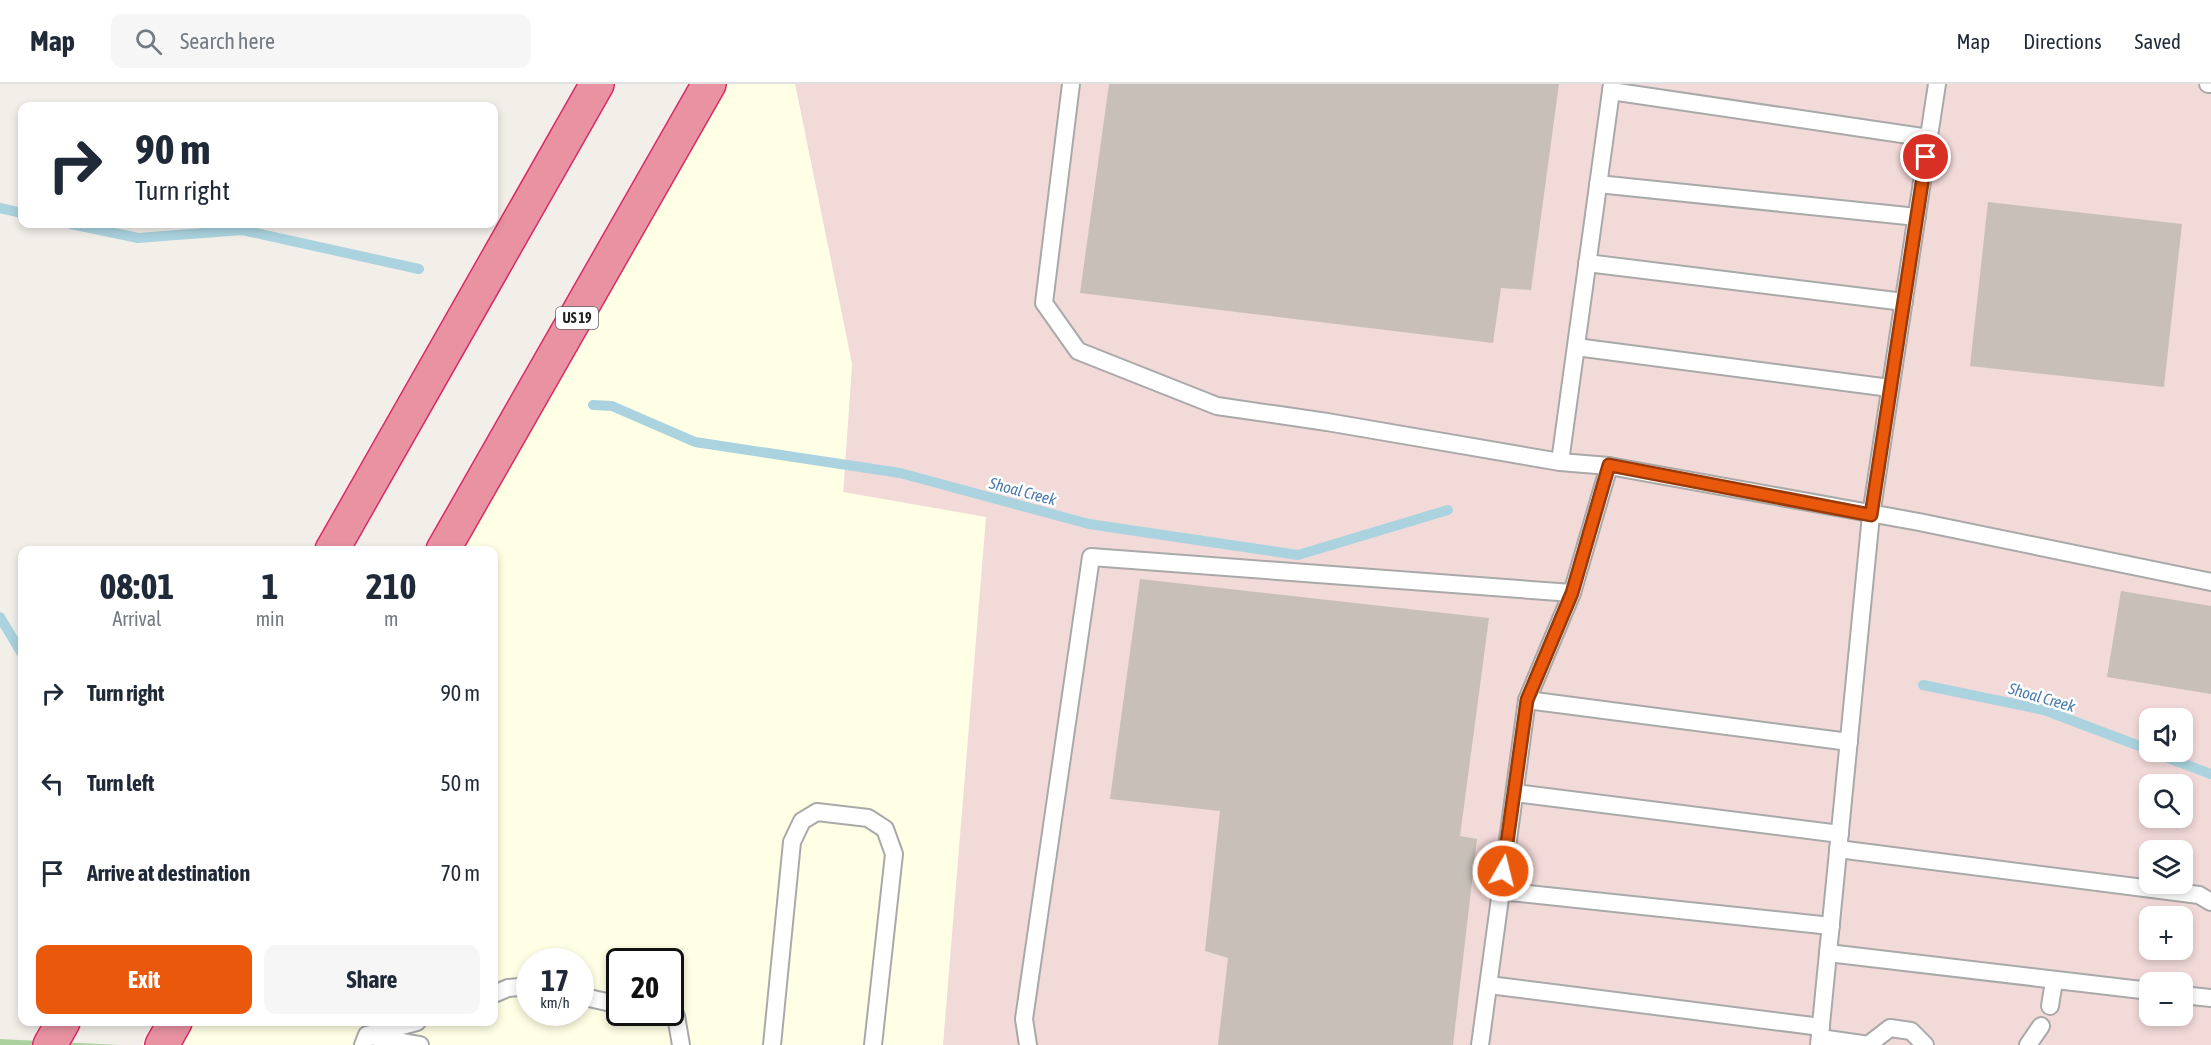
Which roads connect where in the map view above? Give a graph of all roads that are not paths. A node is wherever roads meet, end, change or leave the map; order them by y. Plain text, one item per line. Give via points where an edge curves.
1 (597, 84) edge
2 (709, 84) edge
3 (1071, 84) edge
4 (1937, 84) edge
5 (1611, 87) edge
6 (1929, 138) junction
7 (1599, 184) junction
8 (1917, 217) junction
9 (1587, 263) junction
10 (1904, 302) junction
11 (1576, 347) junction
12 (1890, 388) junction
13 (1560, 462) junction
14 (1609, 465) junction
15 (1871, 515) junction
16 (334, 546) edge
17 (445, 546) edge
18 (2211, 582) edge
19 (1572, 593) junction
20 (1527, 700) junction
21 (1849, 742) junction
22 (1515, 793) junction
23 (1839, 841) junction
24 (1501, 891) junction
25 (2211, 902) edge
26 (1831, 926) junction
27 (1828, 953) junction
28 (2054, 981) junction
29 (1490, 985) junction
30 (516, 987) edge
31 (2139, 990) edge
32 (498, 992) edge
33 (2193, 996) edge
34 (2211, 998) edge
35 (2050, 1006) dead end
36 (61, 1026) edge
37 (173, 1026) edge
38 (405, 1026) edge
39 (678, 1026) edge
40 (2041, 1026) dead end
41 (1820, 1037) edge
42 (365, 1040) edge
43 (50, 1045) edge
44 (162, 1045) edge
45 (420, 1045) edge
46 (681, 1045) edge
47 (772, 1045) edge
48 (873, 1045) edge
49 (1028, 1045) edge
50 (1480, 1045) edge
51 (1868, 1045) edge
52 (1925, 1045) edge
53 (2028, 1045) edge

1 - 16 highway
2 - 17 highway, US 19
3 - 13 lane via 1044,303 1078,351 1217,406
4 - 6 lane
5 - 6 lane
5 - 7 lane
6 - 8 lane
7 - 8 lane
7 - 9 lane
8 - 10 lane
9 - 10 lane
9 - 11 lane
10 - 12 lane
11 - 12 lane
11 - 13 lane
12 - 15 lane
13 - 14 lane
14 - 15 lane
14 - 19 lane
15 - 18 lane
15 - 21 lane
19 - 20 lane
19 - 49 lane via 1091,557 1024,1019
20 - 21 lane
20 - 22 lane
21 - 23 lane
22 - 23 lane
22 - 24 lane
23 - 25 lane via 2199,895
23 - 26 lane
24 - 26 lane
24 - 29 lane
26 - 27 lane
27 - 28 lane
27 - 41 lane
28 - 31 lane
28 - 35 lane
29 - 41 lane
29 - 50 lane
30 - 32 lane
33 - 34 lane
36 - 43 highway
37 - 44 highway
38 - 42 lane
39 - 46 lane
40 - 53 lane
41 - 51 lane
42 - 45 lane
47 - 48 lane via 792,842 802,821 817,812 868,818 885,829 894,854
51 - 52 lane via 1890,1028 1911,1031

